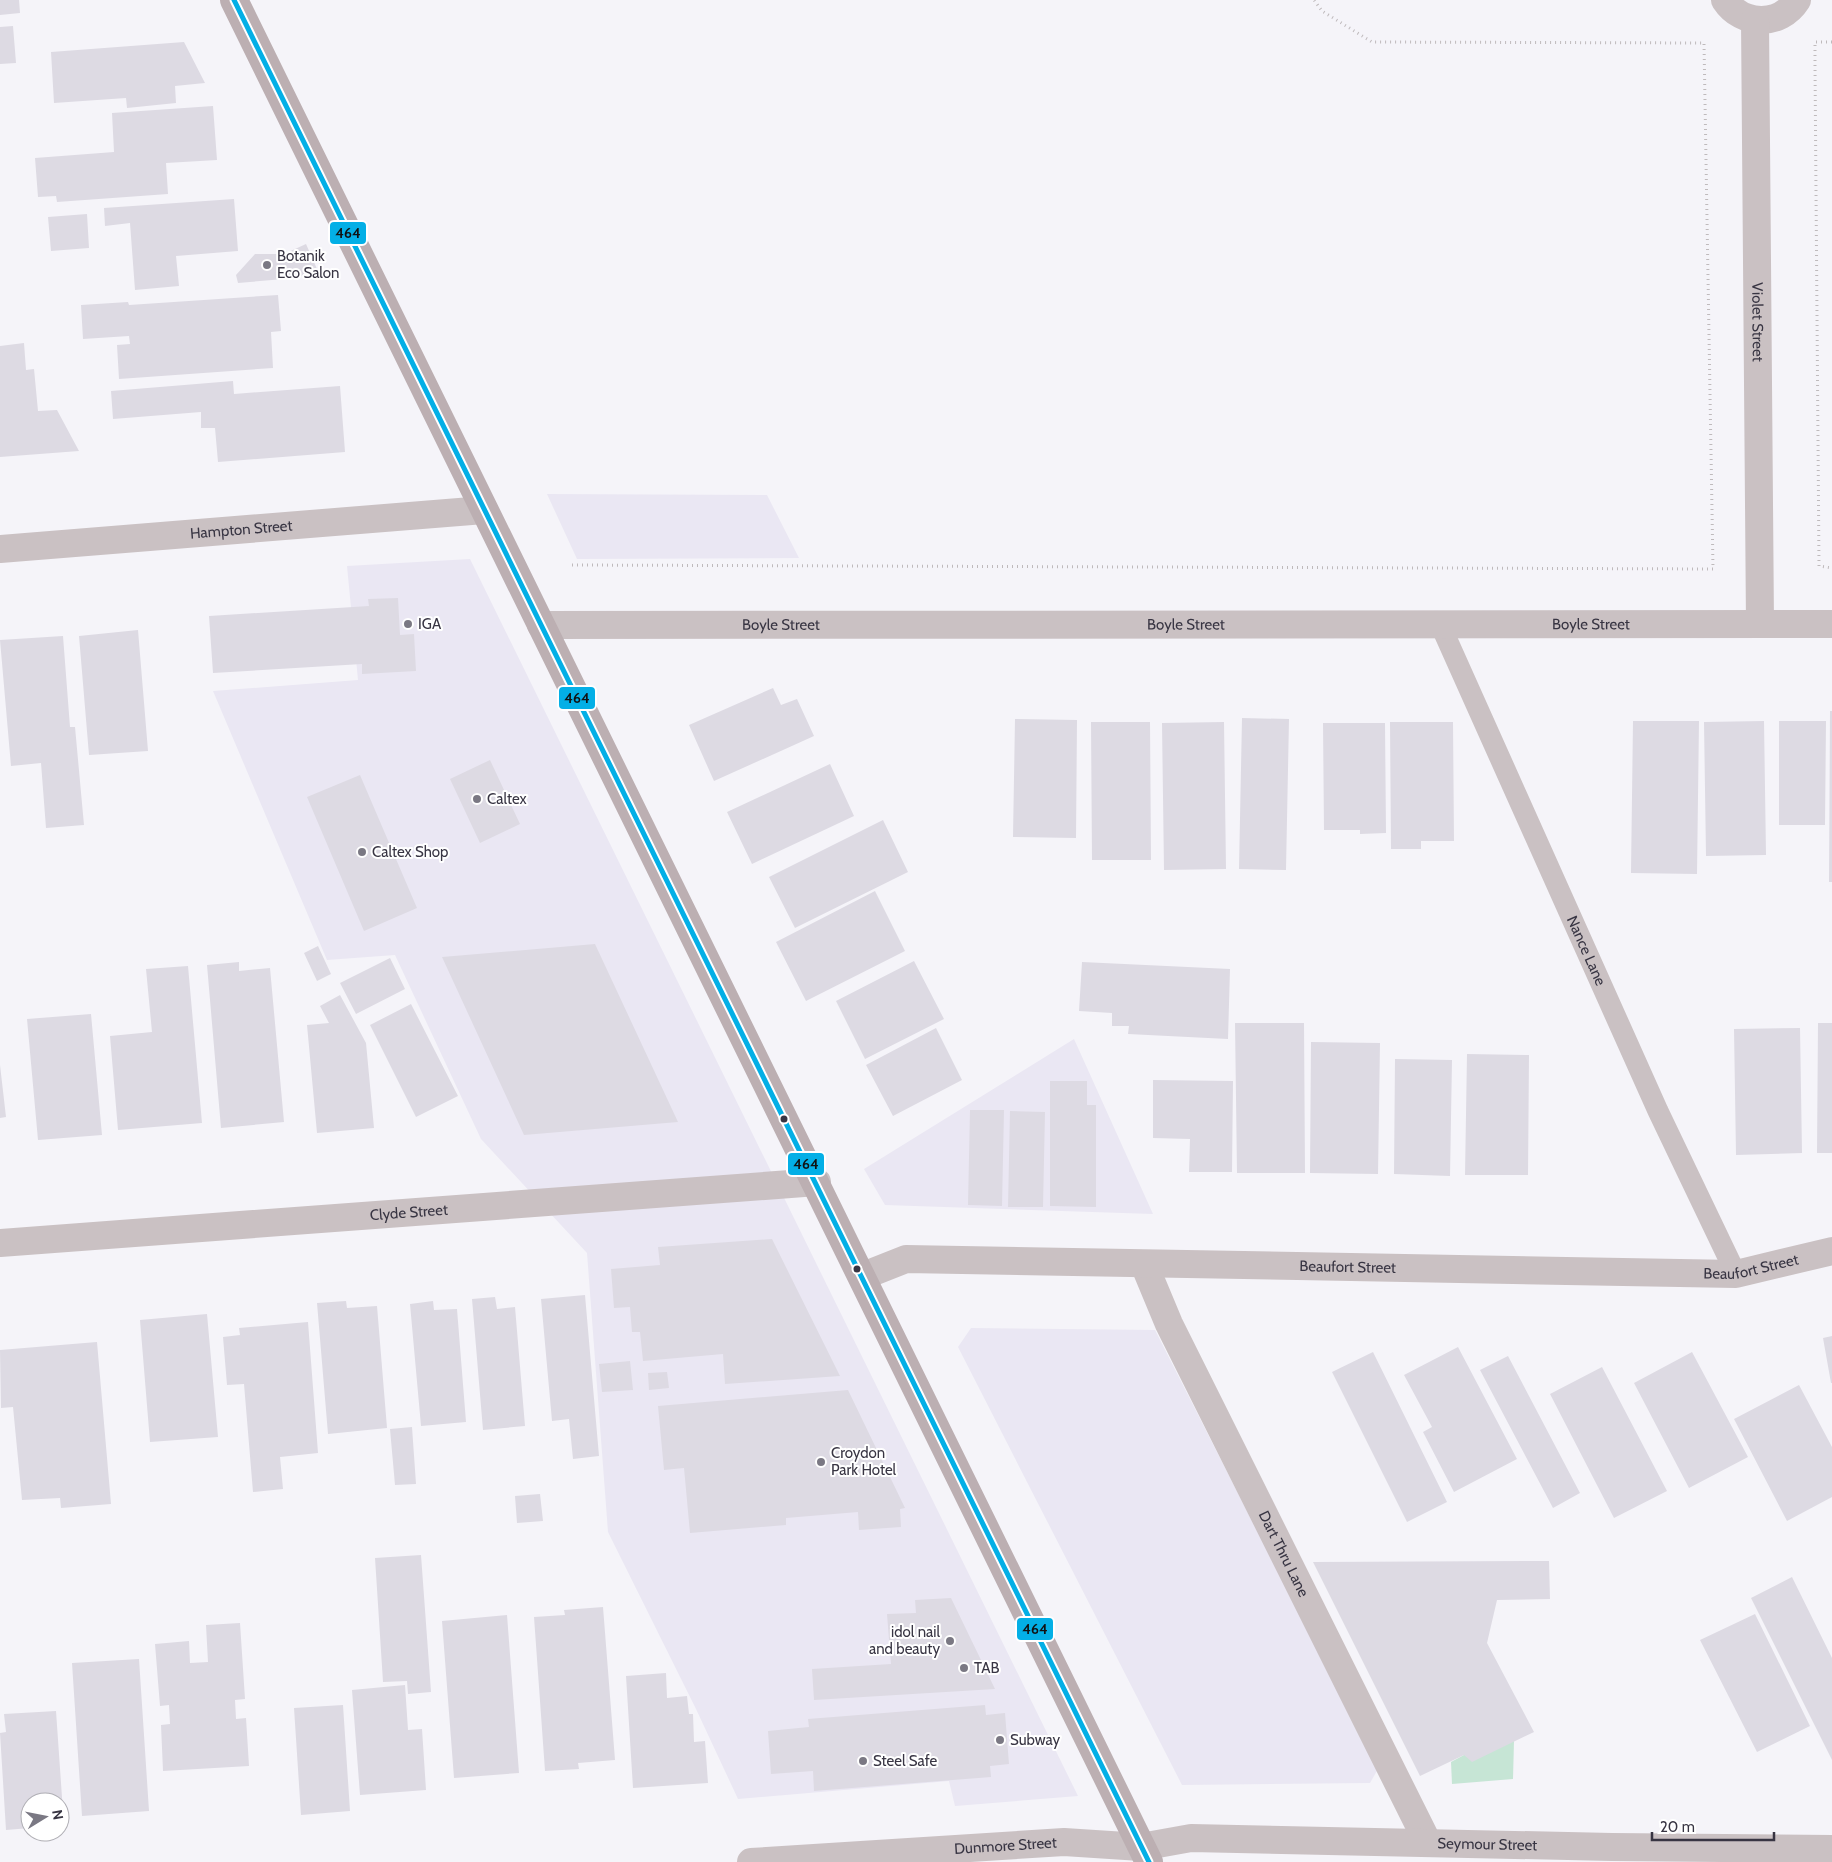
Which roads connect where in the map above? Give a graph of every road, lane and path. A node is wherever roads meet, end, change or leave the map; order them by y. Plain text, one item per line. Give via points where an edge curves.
1 (234, 0) edge
2 (1314, 0) edge
3 (1725, 0) edge
4 (1797, 0) edge
5 (1755, 20) junction
6 (1832, 42) edge
7 (484, 510) junction
8 (0, 549) edge
9 (572, 565) dead end
10 (1832, 568) edge
11 (1440, 624) junction
12 (1760, 624) junction
13 (1832, 624) edge
14 (541, 625) junction
15 (816, 1182) junction
16 (0, 1243) edge
17 (1832, 1251) edge
18 (1144, 1264) junction
19 (1736, 1274) junction
20 (863, 1276) junction
21 (1428, 1842) junction
22 (1832, 1849) edge
23 (1145, 1854) edge
24 (751, 1862) edge

1 - 7 main road
2 - 9 path via 1322,11 1372,42 1704,43 1713,569
3 - 5 street via 1740,16
4 - 5 street via 1784,14 1769,20
5 - 12 street, Violet Street
6 - 10 path via 1815,42 1819,566
7 - 8 street, Hampton Street
7 - 14 main road
11 - 12 street, Boyle Street
11 - 14 street, Boyle Street
11 - 19 lane, Nance Lane via 1658,1110
12 - 13 street, Boyle Street
14 - 15 main road
15 - 16 street, Clyde Street
15 - 20 main road
17 - 19 street, Beaufort Street
18 - 19 street, Beaufort Street
18 - 20 street, Beaufort Street via 906,1259
18 - 21 street, Dart Thru Lane via 1169,1324
20 - 23 main road
21 - 22 street, Seymour Street
21 - 23 street, Seymour Street via 1191,1838
23 - 24 street, Dunmore Street via 1064,1842

